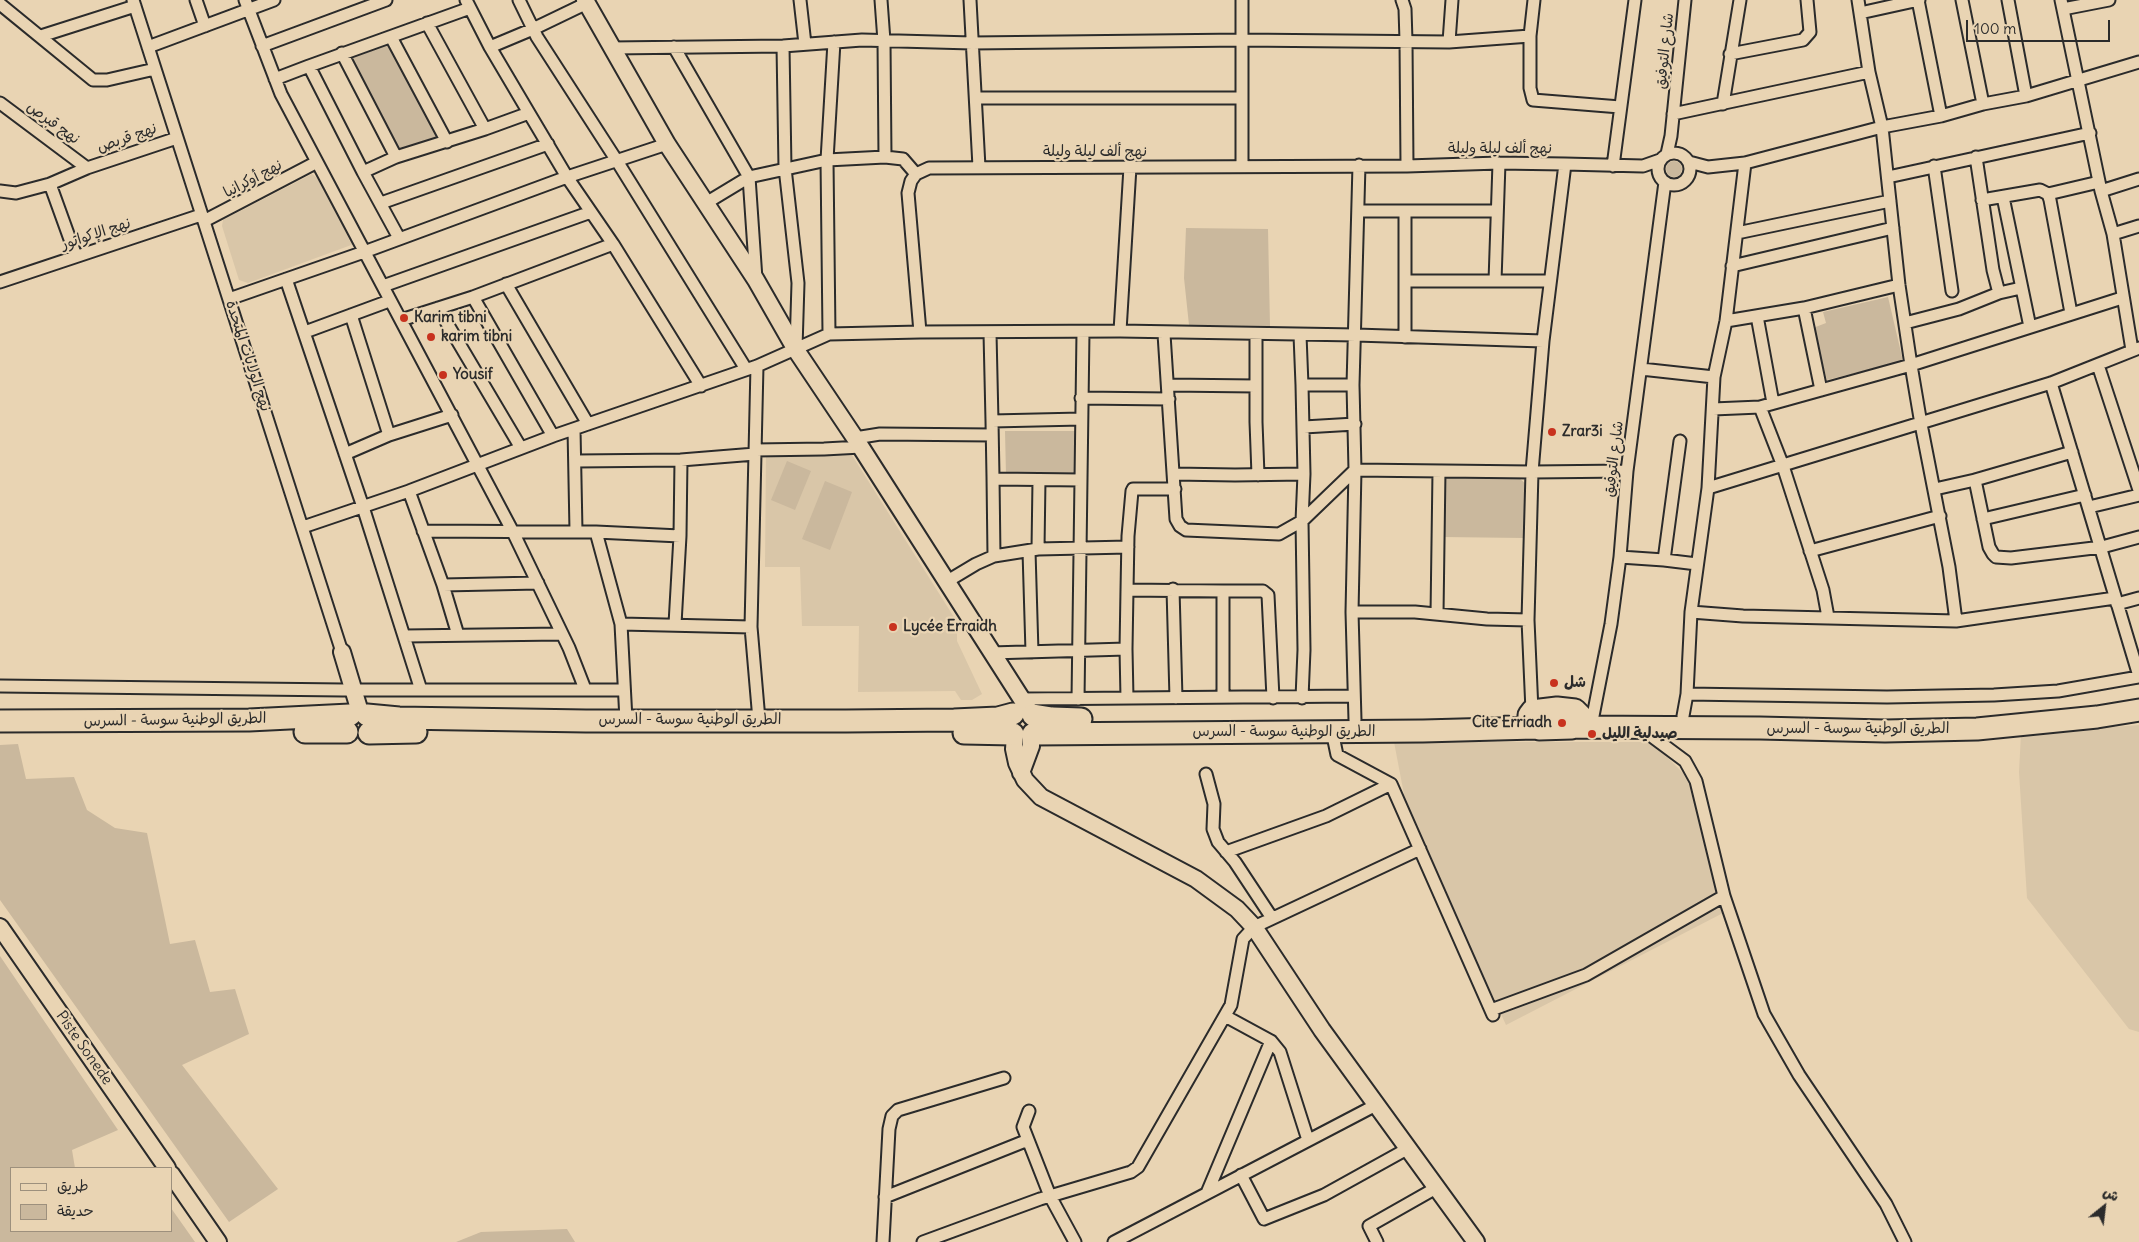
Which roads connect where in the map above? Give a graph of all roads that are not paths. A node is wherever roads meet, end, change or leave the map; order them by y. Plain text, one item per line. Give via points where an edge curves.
1 (196, 0) edge
2 (274, 0) edge
3 (386, 0) edge
4 (519, 0) edge
5 (800, 0) edge
6 (881, 0) edge
7 (970, 0) edge
8 (1242, 0) edge
9 (1402, 0) edge
10 (1452, 0) edge
11 (1534, 0) edge
12 (1635, 0) edge
13 (1685, 0) edge
14 (1740, 0) edge
15 (1807, 0) edge
16 (1858, 0) edge
17 (1919, 0) edge
18 (1962, 0) edge
19 (2008, 0) edge
20 (2109, 0) edge
21 (586, 2) edge
22 (134, 3) edge
23 (0, 4) edge
24 (468, 4) edge
25 (2062, 4) edge
26 (247, 5) edge
27 (1860, 13) junction
28 (427, 24) junction
29 (205, 26) junction
30 (533, 30) junction
31 (41, 36) junction
32 (1530, 36) junction
33 (391, 37) junction
34 (1242, 40) junction
35 (884, 41) junction
36 (1406, 41) junction
37 (834, 42) junction
38 (1449, 42) junction
39 (972, 43) junction
40 (805, 44) junction
41 (262, 46) junction
42 (783, 46) junction
43 (490, 47) junction
44 (674, 47) junction
45 (148, 48) junction
46 (611, 48) junction
47 (342, 53) junction
48 (1730, 54) junction
49 (2139, 62) edge
50 (309, 66) junction
51 (155, 69) junction
52 (1869, 72) junction
53 (275, 79) junction
54 (2079, 80) junction
55 (2026, 96) junction
56 (976, 98) junction
57 (1241, 98) junction
58 (0, 103) edge
59 (1723, 104) junction
60 (1983, 104) junction
61 (1620, 107) junction
62 (529, 113) junction
63 (1673, 114) junction
64 (1941, 116) junction
65 (1882, 127) junction
66 (485, 129) junction
67 (2090, 133) junction
68 (1671, 136) junction
69 (177, 138) junction
70 (447, 142) junction
71 (548, 144) junction
72 (667, 144) junction
73 (396, 157) junction
74 (885, 157) junction
75 (1664, 157) junction
76 (1976, 157) junction
77 (1686, 158) junction
78 (828, 160) junction
79 (617, 161) junction
80 (317, 162) junction
81 (1499, 163) junction
82 (1745, 163) junction
83 (1564, 164) junction
84 (1359, 165) junction
85 (1242, 166) junction
86 (1407, 166) junction
87 (1613, 166) junction
88 (1643, 166) junction
89 (1934, 166) junction
90 (978, 167) junction
91 (1130, 167) junction
92 (1708, 167) junction
93 (88, 168) junction
94 (785, 168) junction
95 (363, 172) junction
96 (916, 174) junction
97 (749, 176) junction
98 (567, 177) junction
99 (1888, 177) junction
100 (1662, 179) junction
101 (2139, 179) edge
102 (1684, 181) junction
103 (50, 184) junction
104 (2100, 186) junction
105 (0, 192) edge
106 (2048, 194) junction
107 (2003, 197) junction
108 (1982, 200) junction
109 (1890, 201) junction
110 (381, 203) junction
111 (706, 203) junction
112 (1661, 204) junction
113 (1497, 210) junction
114 (1359, 211) junction
115 (1406, 211) junction
116 (591, 212) junction
117 (202, 218) junction
118 (2139, 226) edge
119 (1893, 228) junction
120 (1737, 233) junction
121 (2113, 234) junction
122 (399, 238) junction
123 (613, 244) junction
124 (364, 252) junction
125 (76, 256) junction
126 (1732, 266) junction
127 (286, 279) junction
128 (756, 280) junction
129 (1405, 280) junction
130 (1550, 281) junction
131 (0, 282) edge
132 (1495, 282) junction
133 (506, 284) junction
134 (1899, 285) junction
135 (384, 286) junction
136 (2021, 288) junction
137 (1952, 292) dead end
138 (1999, 293) junction
139 (473, 297) junction
140 (2122, 298) junction
141 (229, 299) junction
142 (389, 301) junction
143 (438, 308) junction
144 (1804, 308) junction
145 (2071, 313) junction
146 (351, 315) junction
147 (1758, 316) junction
148 (401, 320) junction
149 (1726, 321) junction
150 (1905, 323) junction
151 (2030, 328) junction
152 (1120, 331) junction
153 (305, 332) junction
154 (920, 332) junction
155 (1083, 332) junction
156 (990, 333) junction
157 (829, 334) junction
158 (1164, 334) junction
159 (1256, 334) junction
160 (1300, 335) junction
161 (1356, 335) junction
162 (1405, 337) junction
163 (1543, 341) junction
164 (2136, 349) edge
165 (796, 350) junction
166 (1911, 365) junction
167 (2098, 365) junction
168 (752, 367) junction
169 (1641, 369) junction
170 (1714, 376) junction
171 (2051, 383) junction
172 (1353, 384) junction
173 (1168, 385) junction
174 (1302, 385) junction
175 (701, 386) junction
176 (1256, 386) junction
177 (1821, 390) junction
178 (1081, 398) junction
179 (1169, 400) junction
180 (1773, 403) junction
181 (1760, 407) junction
182 (1713, 409) junction
183 (452, 415) junction
184 (1081, 419) junction
185 (992, 421) junction
186 (588, 424) junction
187 (1355, 424) junction
188 (1921, 424) junction
189 (1304, 427) junction
190 (574, 429) junction
191 (992, 435) junction
192 (389, 436) junction
193 (553, 436) junction
194 (1680, 441) dead end
195 (858, 442) junction
196 (521, 448) junction
197 (755, 452) junction
198 (2072, 452) junction
199 (345, 454) junction
200 (681, 460) junction
201 (576, 461) junction
202 (478, 464) junction
203 (1783, 466) junction
204 (1355, 470) junction
205 (1439, 471) junction
206 (1627, 471) junction
207 (1532, 472) junction
208 (1174, 474) junction
209 (1304, 474) junction
210 (1258, 475) junction
211 (993, 477) junction
212 (1039, 480) junction
213 (1081, 480) junction
214 (1975, 480) junction
215 (1708, 488) junction
216 (1175, 489) junction
217 (1935, 490) junction
218 (2139, 490) edge
219 (409, 491) junction
220 (2084, 494) junction
221 (2139, 494) edge
222 (363, 507) junction
223 (2089, 508) junction
224 (1940, 516) junction
225 (1983, 519) junction
226 (1302, 520) junction
227 (303, 527) junction
228 (424, 531) junction
229 (576, 531) junction
230 (513, 532) junction
231 (596, 532) junction
232 (680, 536) junction
233 (2139, 537) edge
234 (1128, 547) junction
235 (2102, 547) junction
236 (1080, 549) junction
237 (1033, 550) junction
238 (1810, 551) junction
239 (994, 556) junction
240 (1620, 557) junction
241 (1664, 560) junction
242 (1697, 564) junction
243 (946, 582) junction
244 (538, 583) junction
245 (443, 585) junction
246 (1173, 589) junction
247 (1127, 590) junction
248 (1223, 591) junction
249 (2139, 598) edge
250 (2116, 601) junction
251 (1352, 612) junction
252 (1691, 612) junction
253 (1436, 614) junction
254 (1828, 617) junction
255 (1528, 620) junction
256 (1956, 621) junction
257 (621, 624) junction
258 (675, 624) junction
259 (751, 627) junction
260 (562, 634) junction
261 (458, 635) junction
262 (404, 636) junction
263 (1126, 649) junction
264 (342, 652) joint
265 (1032, 652) junction
266 (1079, 652) junction
267 (991, 653) junction
268 (2139, 676) edge
269 (0, 686) edge
270 (353, 689) junction
271 (585, 689) junction
272 (421, 690) junction
273 (624, 690) junction
274 (1687, 694) junction
275 (1354, 696) junction
276 (2139, 696) edge
277 (1223, 697) junction
278 (1127, 698) junction
279 (1176, 698) junction
280 (1273, 698) junction
281 (1302, 698) junction
282 (1078, 699) junction
283 (2139, 710) edge
284 (1683, 716) junction
285 (1532, 718) junction
286 (626, 720) junction
287 (759, 720) junction
288 (1355, 720) junction
289 (1583, 720) junction
290 (0, 721) edge
291 (359, 721) junction
292 (1023, 721) junction
293 (1648, 728) junction
294 (1332, 731) junction
295 (0, 733) edge
296 (1206, 774) dead end
297 (1391, 784) junction
298 (1420, 849) junction
299 (1226, 852) junction
300 (1724, 896) junction
301 (1272, 918) junction
302 (0, 927) edge
303 (1254, 927) junction
304 (1225, 1016) junction
305 (1271, 1042) junction
306 (1004, 1078) dead end
307 (1376, 1105) junction
308 (1029, 1111) dead end
309 (1028, 1140) junction
310 (1308, 1140) junction
311 (1408, 1149) junction
312 (166, 1167) edge
313 (172, 1175) edge
314 (1241, 1175) junction
315 (1436, 1188) junction
316 (1208, 1193) junction
317 (885, 1196) junction
318 (1050, 1196) junction
319 (218, 1242) edge
320 (883, 1242) edge
321 (923, 1242) edge
322 (1075, 1242) edge
323 (1114, 1242) edge
324 (1377, 1242) edge
325 (1476, 1242) edge
326 (1905, 1242) edge

1 - 29 street
2 - 26 street
3 - 41 street
4 - 30 street
5 - 40 street
6 - 35 street
7 - 39 street
8 - 34 street
9 - 36 street
10 - 38 street
11 - 32 street
12 - 61 street
13 - 63 street, شارع التوفيق
14 - 48 street
15 - 48 street via 1810,32 1803,40
16 - 27 street
17 - 27 street
17 - 64 street
18 - 60 street
19 - 55 street
20 - 25 street
21 - 30 street
21 - 46 street
22 - 31 street
22 - 45 street, نهج الولايات المتحدة
23 - 31 street
24 - 28 street
24 - 43 street
25 - 54 street
26 - 29 street
26 - 41 street
27 - 52 street
28 - 33 street
28 - 66 street
29 - 45 street
30 - 43 street
30 - 79 street
31 - 51 street via 93,80 108,80
32 - 38 street
32 - 61 street via 1533,100
33 - 47 street
33 - 70 street
34 - 36 street
34 - 39 street
34 - 57 street
35 - 37 street
35 - 39 street
35 - 74 street
36 - 38 street
36 - 86 street
37 - 40 street
37 - 78 street
39 - 56 street
40 - 42 street
41 - 53 street
42 - 44 street
42 - 94 street
43 - 62 street
44 - 46 street
44 - 97 street
45 - 51 street, نهج الولايات المتحدة
46 - 72 street
47 - 50 street
47 - 73 street
48 - 59 street
49 - 54 street
50 - 53 street
50 - 95 street
51 - 69 street, نهج الولايات المتحدة
52 - 59 street
52 - 65 street
53 - 80 street
54 - 55 street
54 - 67 street
55 - 60 street
56 - 57 street
56 - 90 street
57 - 85 street
58 - 93 street, نهج قبرص
59 - 63 street
60 - 64 street
61 - 87 street
62 - 66 street
62 - 71 street
63 - 68 street, شارع التوفيق
64 - 65 street
65 - 82 street
65 - 99 street
66 - 70 street
67 - 76 street
67 - 104 street
68 - 75 street, شارع التوفيق
68 - 77 street
69 - 93 street, نهج قربص
69 - 117 street, نهج الولايات المتحدة
70 - 73 street
71 - 98 street
71 - 110 street
72 - 79 street
72 - 111 street
73 - 95 street
74 - 78 street
74 - 96 street via 903,159
75 - 77 street via 1675,152
75 - 88 street
75 - 100 street via 1658,168
76 - 89 street
76 - 108 street
77 - 92 street
77 - 102 street via 1690,170
78 - 94 street
78 - 157 street
79 - 98 street
79 - 168 street
80 - 117 street, نهج أوكرانيا
80 - 124 street
81 - 83 street, نهج ألف ليلة وليلة
81 - 86 street, نهج ألف ليلة وليلة
81 - 113 street
82 - 92 street
82 - 120 street
83 - 87 street, نهج ألف ليلة وليلة
83 - 130 street
84 - 85 street, نهج ألف ليلة وليلة
84 - 86 street, نهج ألف ليلة وليلة
84 - 114 street
85 - 91 street, نهج ألف ليلة وليلة
87 - 88 street, نهج ألف ليلة وليلة
88 - 100 street
89 - 99 street
89 - 137 street
90 - 91 street, نهج ألف ليلة وليلة
90 - 96 street, نهج ألف ليلة وليلة via 929,168
91 - 152 street
92 - 102 street
93 - 103 street, نهج قربص
94 - 97 street
94 - 165 street via 798,283
95 - 110 street
96 - 154 street via 908,193
97 - 111 street
97 - 128 street
98 - 116 street
98 - 122 street
99 - 109 street
100 - 102 street via 1673,185
100 - 112 street, شارع التوفيق
101 - 104 street
102 - 112 street
103 - 105 street, نهج قربص via 16,193
103 - 125 street
104 - 106 street
104 - 121 street
106 - 107 street via 2040,190
106 - 145 street
107 - 108 street
107 - 136 street
108 - 138 street
109 - 119 street
109 - 120 street
110 - 122 street
111 - 128 street
112 - 169 street, شارع التوفيق
113 - 115 street
113 - 132 street
114 - 115 street
114 - 161 street
115 - 129 street
116 - 123 street
116 - 135 street
117 - 125 street, نهج الإكواتور
117 - 141 street, نهج الولايات المتحدة
118 - 121 street
119 - 126 street
119 - 134 street
120 - 126 street
121 - 140 street
122 - 124 street
123 - 133 street
123 - 175 street
124 - 127 street
124 - 135 street
125 - 131 street, نهج الإكواتور
126 - 149 street
127 - 141 street
127 - 153 street
128 - 165 street
129 - 132 street
129 - 162 street
130 - 132 street
130 - 163 street
133 - 139 street
133 - 186 street
134 - 144 street
134 - 150 street
135 - 142 street
136 - 138 street
136 - 151 street
138 - 150 street via 1959,309
139 - 143 street
139 - 193 street
140 - 145 street
140 - 164 street
141 - 227 street, نهج الولايات المتحدة
142 - 146 street
142 - 148 street
143 - 148 street
143 - 196 street
144 - 147 street
144 - 177 street
145 - 151 street
146 - 153 street
146 - 192 street
147 - 149 street
147 - 180 street
148 - 183 street
149 - 170 street
150 - 166 street
151 - 166 street
152 - 155 street
152 - 158 street
153 - 199 street
154 - 156 street
154 - 157 street
155 - 156 street
155 - 178 street
156 - 185 street
157 - 165 street
158 - 159 street
158 - 173 street
159 - 160 street
159 - 176 street
160 - 161 street
160 - 174 street
161 - 162 street
161 - 172 street
162 - 163 street
163 - 207 street
164 - 167 street
165 - 168 street
165 - 195 street
166 - 177 street
166 - 188 street
167 - 171 street
167 - 218 street
168 - 175 street
168 - 197 street
169 - 170 street
169 - 206 street, شارع التوفيق
170 - 182 street
171 - 188 street
171 - 198 street
172 - 174 street
172 - 187 street
173 - 176 street
173 - 179 street
174 - 189 street
175 - 186 street
176 - 210 street
177 - 180 street
178 - 179 street
178 - 184 street
179 - 208 street
180 - 181 street
181 - 182 street
181 - 203 street
182 - 215 street
183 - 192 street
183 - 202 street
184 - 185 street
184 - 213 street
185 - 191 street
186 - 190 street
187 - 189 street
187 - 204 street
188 - 203 street
188 - 217 street
189 - 209 street
190 - 193 street
190 - 201 street
191 - 195 street via 880,434
191 - 211 street
192 - 199 street
193 - 196 street
194 - 241 street
195 - 197 street via 824,449
195 - 243 street
196 - 202 street
197 - 200 street
197 - 259 street
198 - 214 street
198 - 220 street
199 - 222 street
200 - 201 street
200 - 232 street
201 - 229 street
202 - 219 street
202 - 230 street
203 - 215 street
203 - 238 street
204 - 205 street
204 - 226 street
204 - 251 street
205 - 207 street
205 - 253 street
206 - 207 street
206 - 240 street, شارع التوفيق
207 - 255 street
208 - 210 street
208 - 216 street
209 - 210 street
209 - 226 street
211 - 212 street
211 - 239 street
212 - 213 street
212 - 237 street
213 - 236 street
214 - 217 street
214 - 225 street
215 - 242 street
216 - 226 street via 1176,519 1186,530 1279,534
216 - 234 street via 1132,490
217 - 224 street
219 - 222 street
219 - 228 street
220 - 223 street
220 - 225 street
221 - 223 street
222 - 227 street
222 - 262 street
223 - 235 street
224 - 238 street
224 - 256 street
225 - 235 street via 1989,546 1996,557
226 - 281 street
227 - 264 street, نهج الولايات المتحدة
228 - 230 street
228 - 245 street
229 - 230 street
229 - 231 street
230 - 244 street
231 - 232 street
231 - 257 street
232 - 258 street
233 - 235 street
234 - 236 street
234 - 247 street
235 - 250 street
236 - 237 street
236 - 266 street
237 - 239 street
237 - 265 street
238 - 254 street
239 - 243 street
240 - 241 street
240 - 289 street, شارع التوفيق via 1611,624
241 - 242 street
242 - 252 street
243 - 267 street
244 - 245 street
244 - 260 street
245 - 261 street
246 - 247 street
246 - 248 street
246 - 279 street
247 - 263 street
248 - 277 street
248 - 280 street via 1264,591 1268,595
249 - 250 street
250 - 256 street
250 - 268 street
251 - 253 street
251 - 275 street
252 - 254 street
252 - 274 street
253 - 255 street
254 - 256 street
255 - 285 street
257 - 258 street
257 - 273 street
258 - 259 street
259 - 287 street
260 - 261 street
260 - 271 street
261 - 262 street
262 - 272 street
263 - 266 street
263 - 278 street
264 - 270 street, نهج الولايات المتحدة
265 - 266 street
265 - 267 street
266 - 282 street
267 - 292 street via 1006,678
268 - 274 street via 2058,691 1994,695
269 - 270 street
270 - 272 street
270 - 291 street, نهج الولايات المتحدة
271 - 272 street
271 - 273 street
273 - 286 street
274 - 284 street
275 - 281 street
275 - 288 street
276 - 284 highway, الطريق الوطنية سوسة - السرس via 1975,717 1882,720
277 - 279 street
277 - 280 street
278 - 279 street
278 - 282 street
280 - 281 street
282 - 292 street
283 - 293 highway, الطريق الوطنية سوسة - السرس via 1977,729
284 - 289 highway, الطريق الوطنية سوسة - السرس
285 - 288 highway, الطريق الوطنية سوسة - السرس
285 - 289 highway via 1556,729
285 - 294 highway, الطريق الوطنية سوسة - السرس via 1442,731
286 - 287 highway, الطريق الوطنية سوسة - السرس
286 - 291 highway, الطريق الوطنية سوسة - السرس via 399,718
287 - 292 highway, الطريق الوطنية سوسة - السرس via 998,718
288 - 292 highway, الطريق الوطنية سوسة - السرس via 1052,718
289 - 293 highway, الطريق الوطنية سوسة - السرس
290 - 291 highway, الطريق الوطنية سوسة - السرس
291 - 292 highway, الطريق الوطنية سوسة - السرس via 493,731
291 - 295 highway, الطريق الوطنية سوسة - السرس
292 - 294 highway, الطريق الوطنية سوسة - السرس
292 - 303 street via 1014,753 1021,773 1041,797 1196,879 1237,909
293 - 300 street via 1650,735 1685,761 1696,781
294 - 297 street via 1337,755
296 - 299 street via 1214,804 1213,829
297 - 298 street
297 - 299 street via 1326,816
298 - 300 street via 1492,1013 1586,975
298 - 301 street
299 - 301 street
300 - 326 street via 1764,1014 1799,1075 1886,1204
301 - 303 street
302 - 312 street, Piste Sonede
303 - 304 street via 1243,939 1231,1005
303 - 307 street
304 - 305 street
304 - 318 street via 1138,1167 1132,1172
305 - 310 street via 1280,1052
305 - 316 street
306 - 317 street via 898,1110 892,1116 889,1128
307 - 310 street
307 - 311 street
308 - 309 street via 1023,1127
309 - 317 street
309 - 318 street
310 - 314 street
311 - 314 street via 1324,1195 1264,1219
311 - 315 street
313 - 319 street
314 - 316 street
315 - 324 street via 1369,1226
315 - 325 street
316 - 323 street
317 - 320 street
318 - 321 street
318 - 322 street

